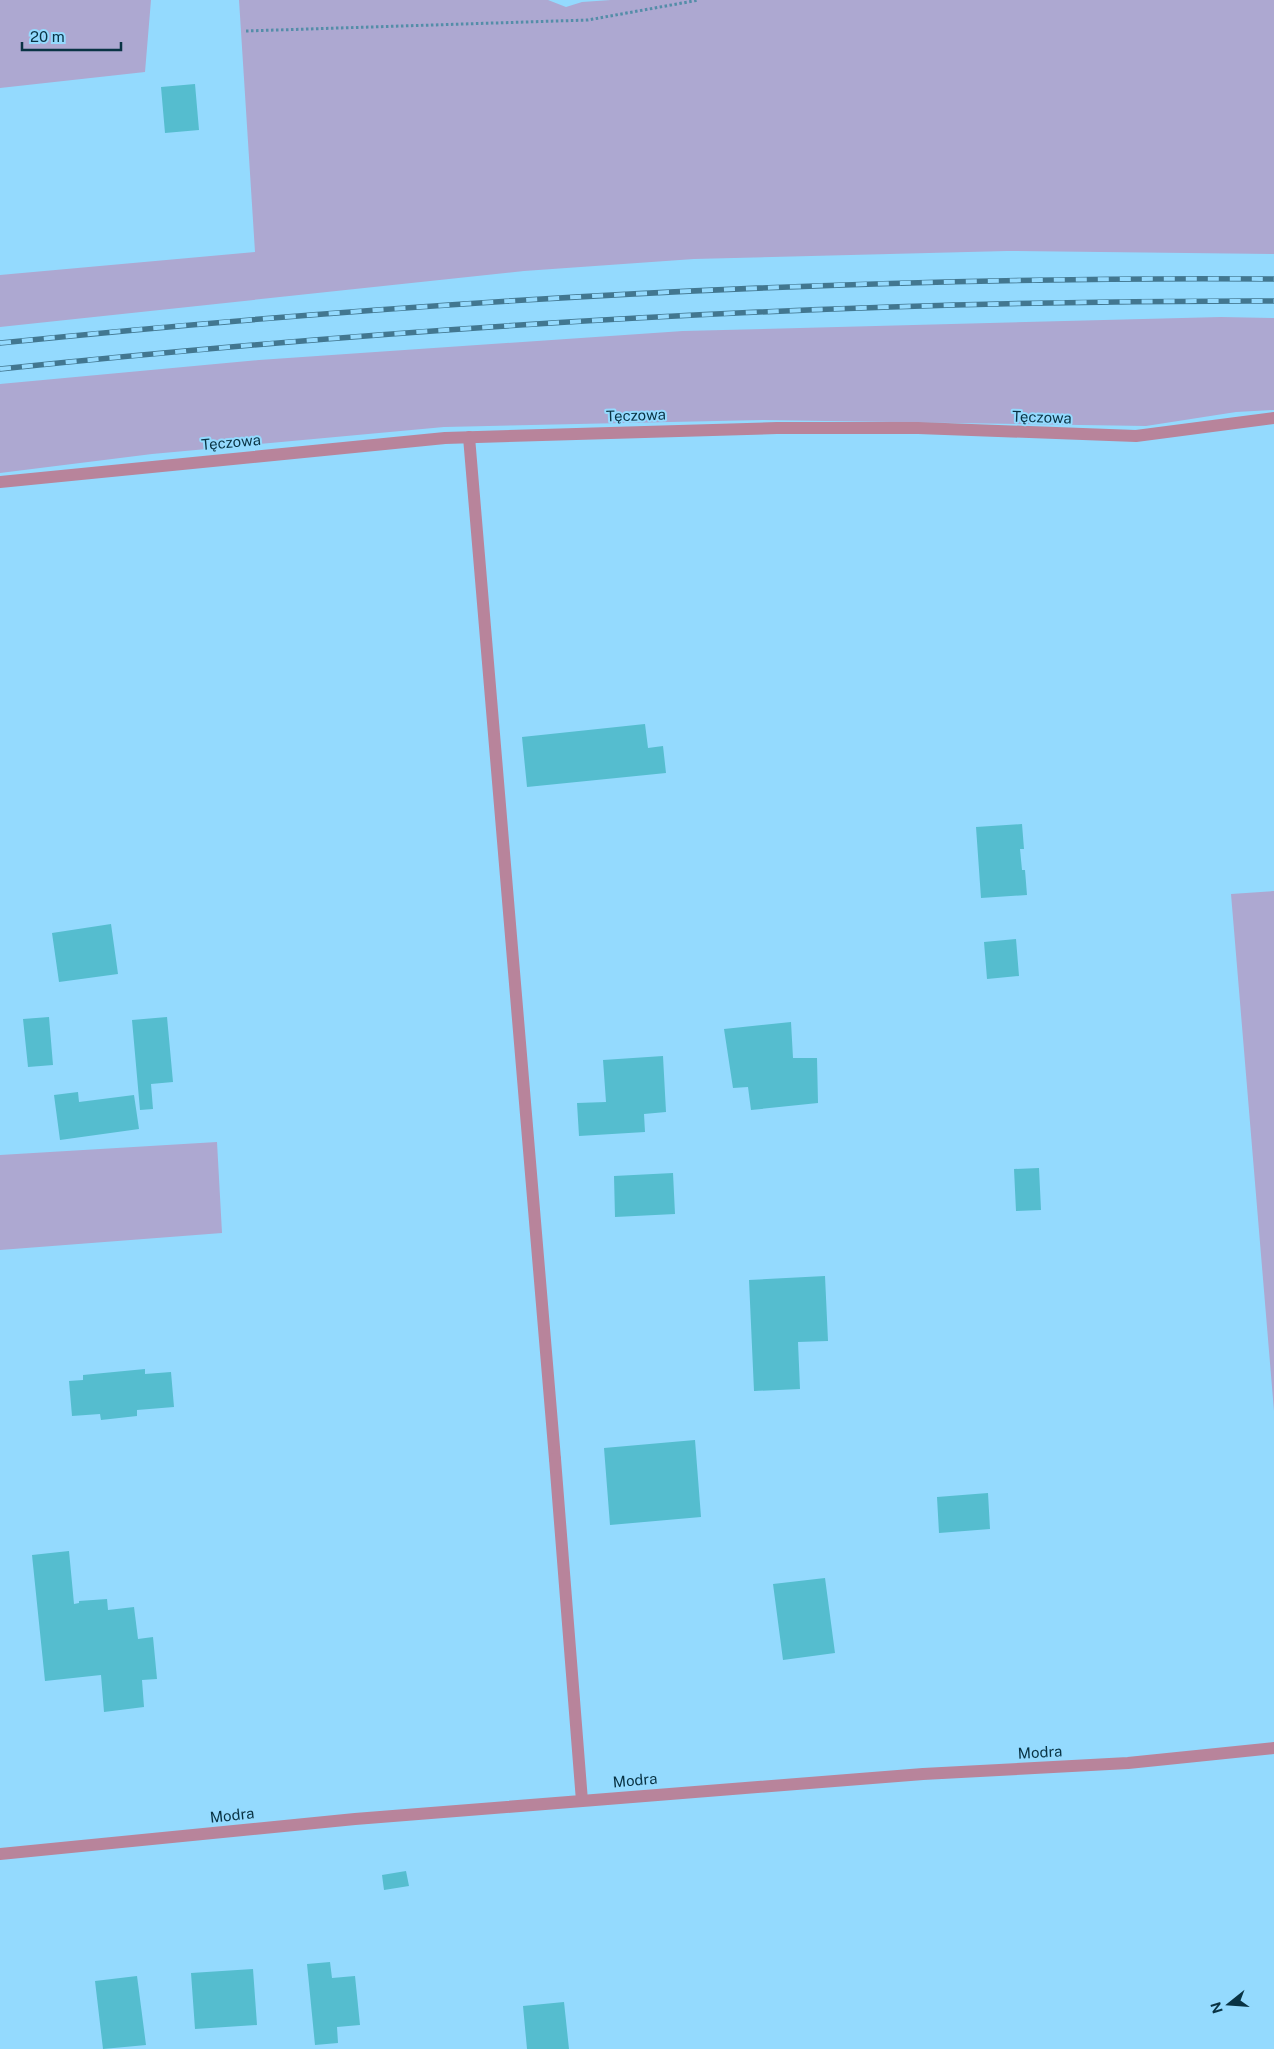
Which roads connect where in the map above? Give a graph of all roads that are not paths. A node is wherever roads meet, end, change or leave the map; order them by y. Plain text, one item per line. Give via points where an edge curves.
1 (1274, 418) edge
2 (468, 437) junction
3 (0, 482) edge
4 (1274, 1748) edge
5 (582, 1801) junction
6 (0, 1854) edge

1 - 2 street, Tęczowa via 1136,436 918,428 777,428
2 - 3 street, Tęczowa
2 - 5 street
4 - 5 street, Modra via 1128,1763 914,1774
5 - 6 street, Modra via 355,1819

